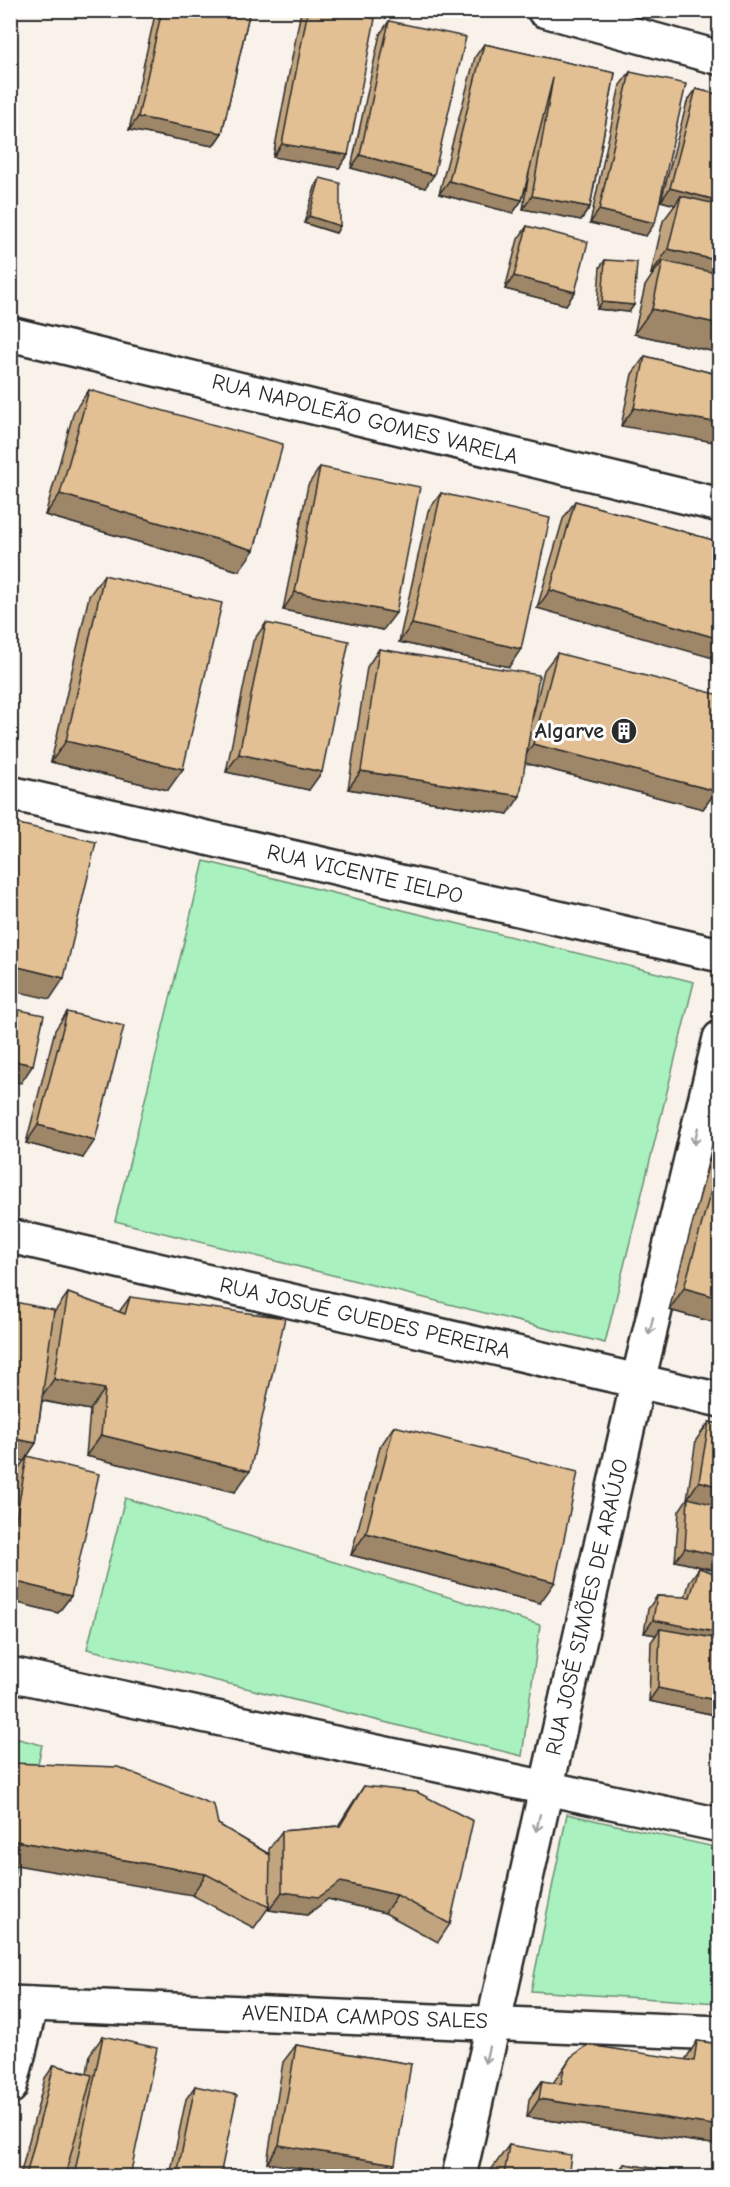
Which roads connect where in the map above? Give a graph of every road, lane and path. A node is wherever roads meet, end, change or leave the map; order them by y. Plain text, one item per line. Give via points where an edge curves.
1 (544, 10) edge
2 (720, 58) edge
3 (10, 334) edge
4 (720, 505) edge
5 (10, 793) edge
6 (720, 955) edge
7 (720, 1038) edge
8 (10, 1236) edge
9 (638, 1381) junction
10 (720, 1400) edge
11 (10, 1674) edge
12 (546, 1788) junction
13 (720, 1825) edge
14 (21, 2003) edge
15 (495, 2022) junction
16 (720, 2033) edge
17 (10, 2087) edge
18 (459, 2176) edge

1 - 2 street
3 - 4 street, RUA NAPOLEÃO GOMES VARELA
5 - 6 street, RUA VICENTE IELPO
7 -> 9 street, RUA JOSÉ SIMÕES DE ARAÚJO
8 - 9 street, RUA JOSUÉ GUEDES PEREIRA
9 - 10 street, RUA JOSUÉ GUEDES PEREIRA
9 - 12 street, RUA JOSÉ SIMÕES DE ARAÚJO
11 - 12 street
12 - 13 street
12 -> 15 street, RUA JOSÉ SIMÕES DE ARAÚJO
14 - 15 street, AVENIDA CAMPOS SALES
14 - 17 street
15 - 16 street, AVENIDA CAMPOS SALES
15 -> 18 street, RUA JOSÉ SIMÕES DE ARAÚJO

